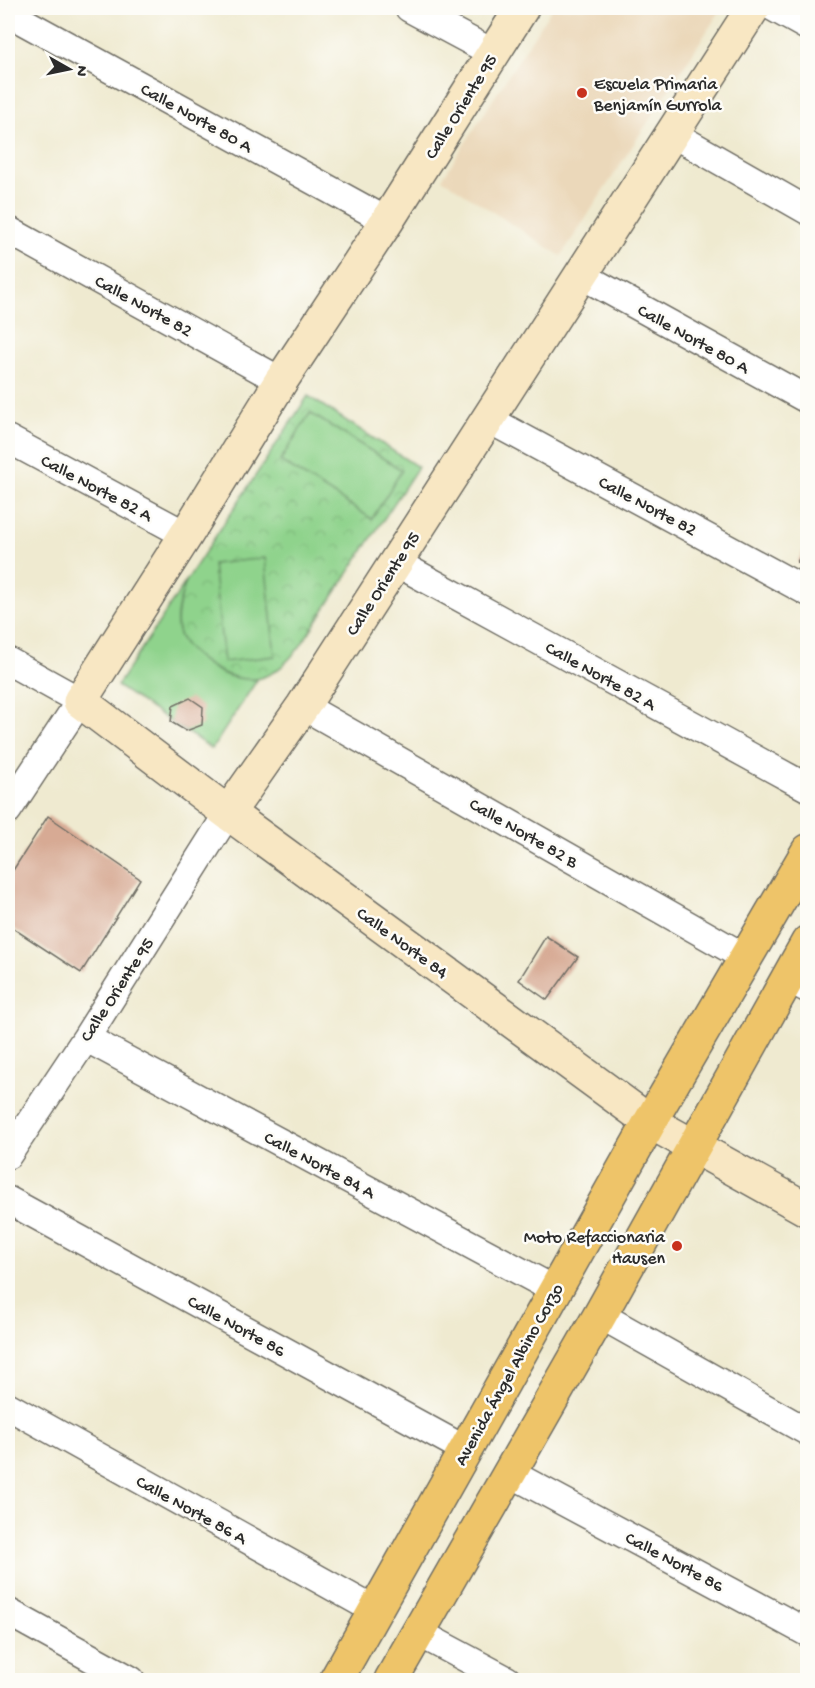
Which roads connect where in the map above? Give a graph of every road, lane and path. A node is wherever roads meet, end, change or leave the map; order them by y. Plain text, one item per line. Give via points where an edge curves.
1 (409, 8) edge
2 (522, 8) edge
3 (753, 8) edge
4 (774, 8) edge
5 (8, 13) edge
6 (807, 27) edge
7 (493, 53) junction
8 (671, 133) junction
9 (807, 211) edge
10 (387, 221) junction
11 (8, 230) edge
12 (580, 275) junction
13 (281, 381) junction
14 (807, 400) edge
15 (488, 419) junction
16 (8, 439) edge
17 (186, 535) junction
18 (395, 562) junction
19 (807, 592) edge
20 (8, 662) edge
21 (80, 701) junction
22 (303, 706) junction
23 (807, 788) edge
24 (8, 810) edge
25 (228, 813) junction
26 (807, 851) edge
27 (807, 942) edge
28 (746, 958) junction
29 (797, 984) edge
30 (86, 1038) junction
31 (650, 1122) junction
32 (693, 1147) junction
33 (8, 1155) edge
34 (8, 1200) edge
35 (807, 1209) edge
36 (555, 1290) junction
37 (600, 1315) junction
38 (8, 1406) edge
39 (807, 1432) edge
40 (466, 1450) junction
41 (510, 1473) junction
42 (376, 1611) junction
43 (8, 1612) edge
44 (419, 1633) junction
45 (807, 1633) edge
46 (131, 1680) edge
47 (336, 1680) edge
48 (392, 1680) edge
49 (507, 1680) edge

1 - 7 street
2 - 7 street, Calle Oriente 95
3 - 8 street, Calle Oriente 95
4 - 6 street
5 - 10 street, Calle Norte 80 A
7 - 10 street, Calle Oriente 95
8 - 9 street
8 - 12 street, Calle Oriente 95
10 - 13 street, Calle Oriente 95
11 - 13 street, Calle Norte 82
12 - 14 street, Calle Norte 80 A
12 - 15 street, Calle Oriente 95
13 - 17 street, Calle Oriente 95
15 - 18 street, Calle Oriente 95
15 - 19 street, Calle Norte 82
16 - 17 street, Calle Norte 82 A
17 - 21 street, Calle Oriente 95
18 - 22 street, Calle Oriente 95
18 - 23 street, Calle Norte 82 A
20 - 21 street, Calle Norte 84
21 - 24 street, Calle Oriente 95
21 - 25 street, Calle Norte 84
22 - 25 street, Calle Oriente 95
22 - 28 street, Calle Norte 82 B
25 - 30 street, Calle Oriente 95
25 - 31 street, Calle Norte 84
26 - 28 main road, Avenida Ángel Albino Corzo
27 - 29 main road
28 - 31 main road, Avenida Ángel Albino Corzo
29 - 32 main road
30 - 33 street, Calle Oriente 95
30 - 36 street, Calle Norte 84 A
31 - 32 street, Calle Norte 84
31 - 36 main road, Avenida Ángel Albino Corzo
32 - 35 street, Calle Norte 84
32 - 37 main road
34 - 40 street, Calle Norte 86
36 - 40 main road, Avenida Ángel Albino Corzo
37 - 39 street
37 - 41 main road
38 - 42 street, Calle Norte 86 A
40 - 42 main road, Avenida Ángel Albino Corzo
41 - 44 main road
41 - 45 street, Calle Norte 86
42 - 47 main road, Avenida Ángel Albino Corzo
43 - 46 street
44 - 48 main road
44 - 49 street

